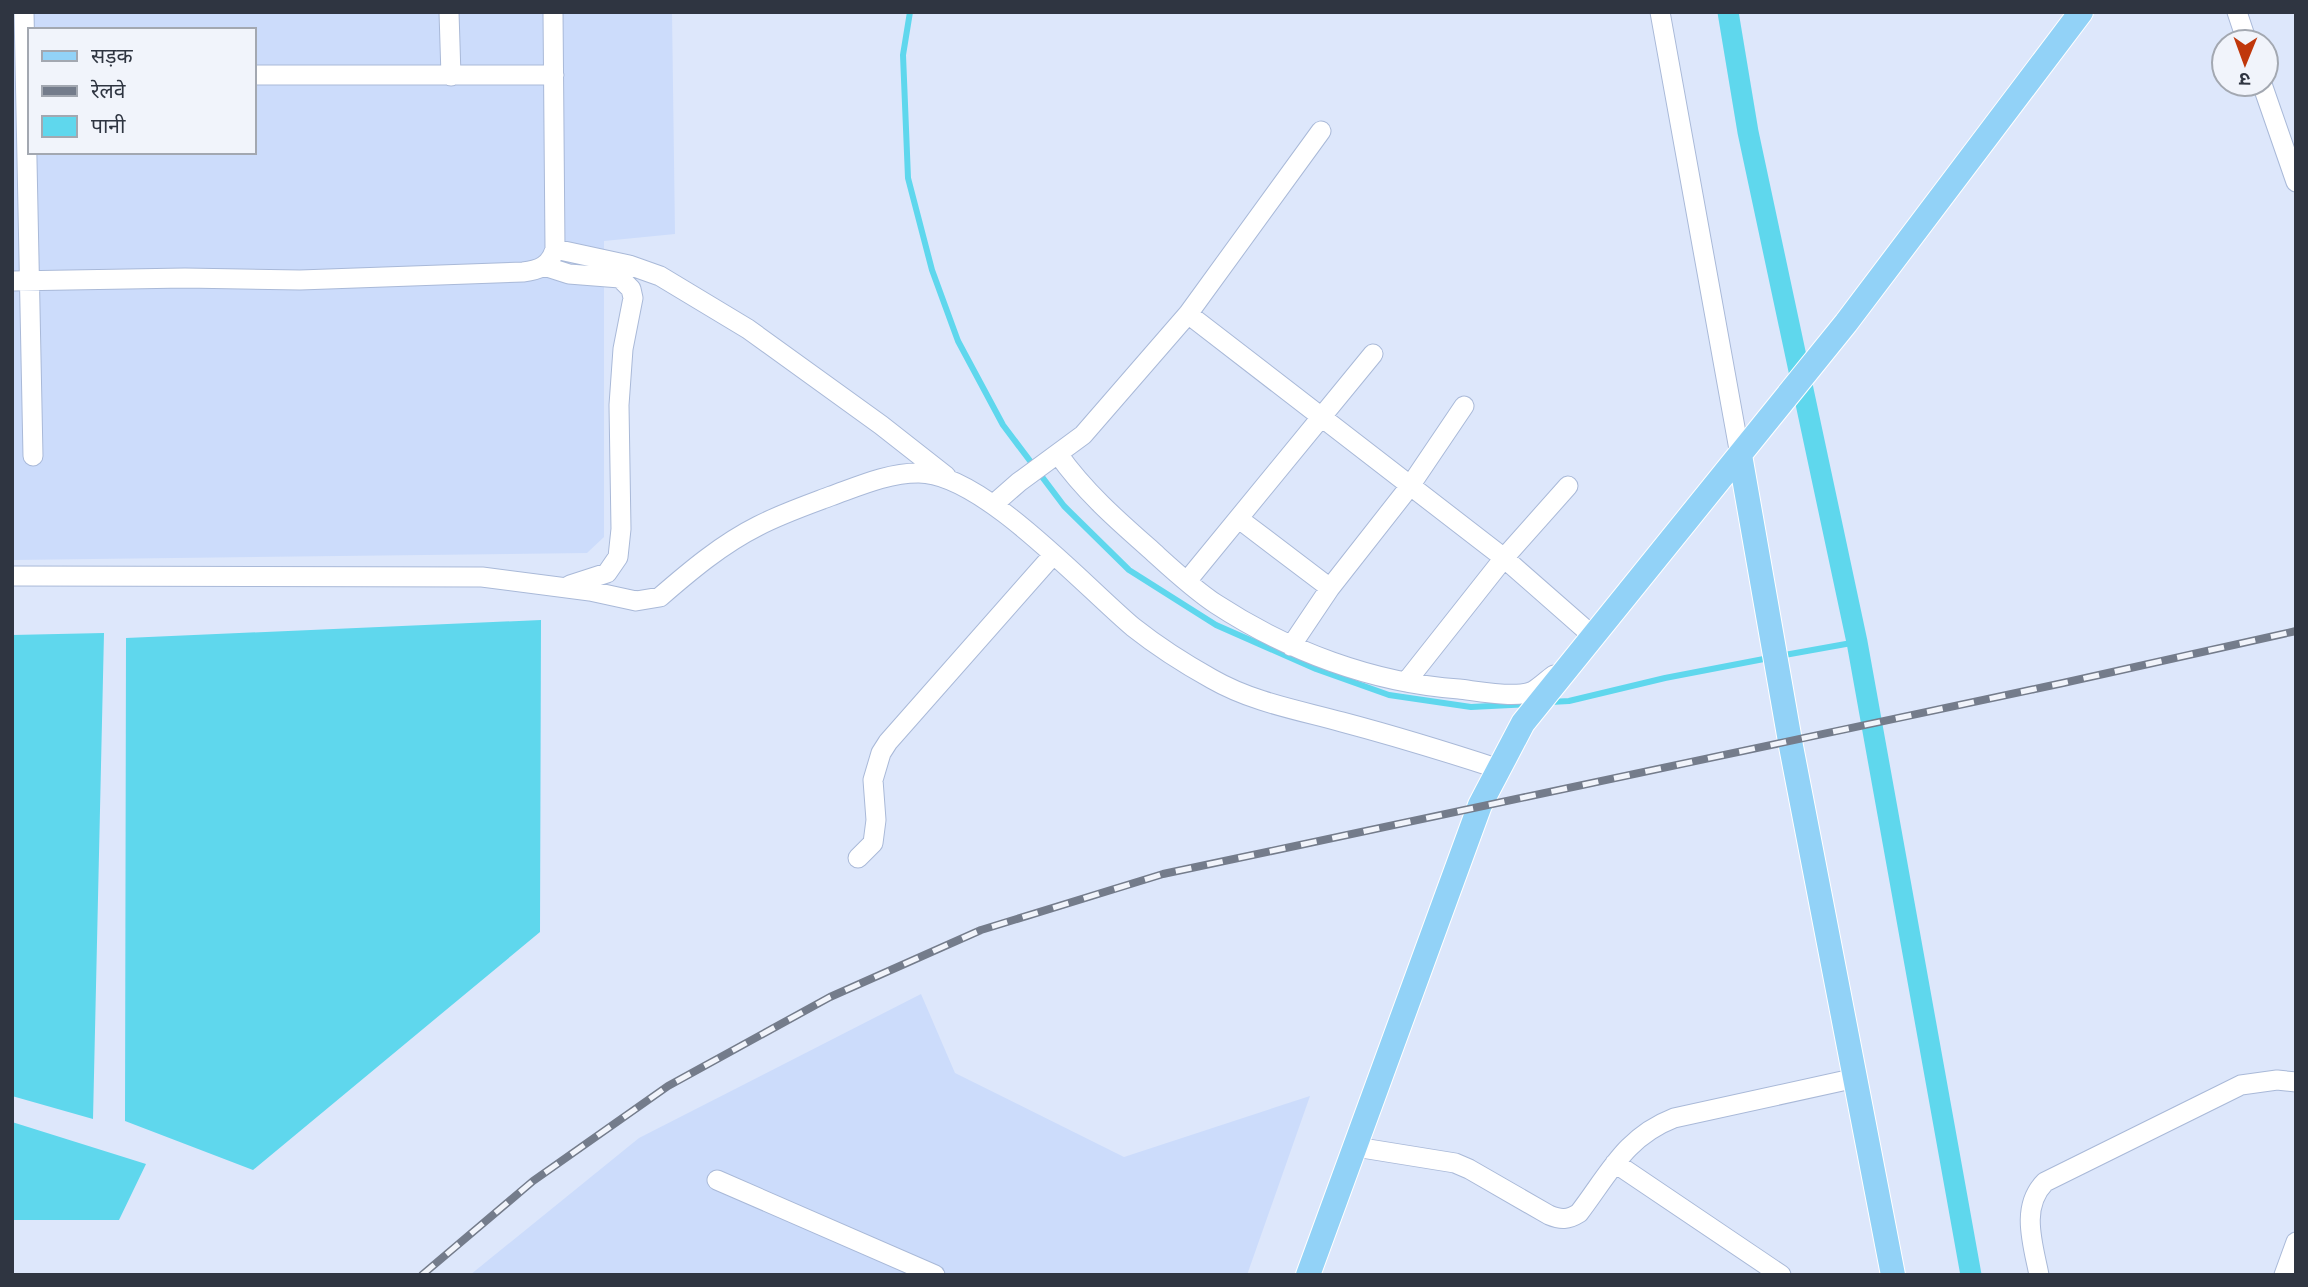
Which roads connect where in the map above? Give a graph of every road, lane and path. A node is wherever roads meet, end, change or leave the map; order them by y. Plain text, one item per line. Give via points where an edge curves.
1 (24, 12) edge
2 (449, 12) edge
3 (553, 12) edge
4 (1660, 12) edge
5 (2081, 12) edge
6 (256, 75) edge
7 (554, 75) junction
8 (450, 76) junction
9 (27, 77) edge
10 (2267, 98) edge
11 (1321, 131) dead end
12 (2296, 182) edge
13 (555, 250) junction
14 (544, 267) junction
15 (21, 281) edge
16 (1188, 314) junction
17 (1373, 354) dead end
18 (1464, 406) dead end
19 (1321, 416) junction
20 (1740, 455) junction
21 (33, 456) dead end
22 (1052, 459) junction
23 (947, 477) junction
24 (1410, 486) junction
25 (1568, 486) dead end
26 (994, 504) junction
27 (1238, 519) junction
28 (1053, 555) junction
29 (1504, 558) junction
30 (12, 576) edge
31 (1187, 581) junction
32 (563, 587) junction
33 (1330, 588) junction
34 (1594, 637) junction
35 (1291, 646) junction
36 (1569, 664) junction
37 (1406, 682) junction
38 (1499, 769) junction
39 (858, 858) dead end
40 (1856, 1078) junction
41 (2296, 1082) edge
42 (1356, 1147) junction
43 (1615, 1163) junction
44 (717, 1181) dead end
45 (2296, 1242) edge
46 (936, 1275) edge
47 (1308, 1275) edge
48 (1781, 1275) edge
49 (1894, 1275) edge
50 (2039, 1275) edge
51 (2284, 1275) edge

1 - 9 street
2 - 8 street
3 - 7 street
4 - 20 street
5 - 20 main road
6 - 8 street
7 - 8 street
7 - 13 street
9 - 15 street
10 - 12 street
11 - 16 street
13 - 14 street
13 - 23 street via 660,276 748,329
14 - 15 street via 523,272 314,279
14 - 32 street via 620,278 627,282 633,298 619,405 618,558 607,573
15 - 21 street
16 - 19 street
16 - 22 street via 1083,435
17 - 19 street
18 - 24 street
19 - 24 street
19 - 27 street
20 - 34 main road
20 - 40 main road
22 - 26 street
22 - 31 street
23 - 26 street
23 - 32 street via 893,475 797,509 723,546 660,597 636,601
24 - 29 street
24 - 33 street
25 - 29 street
26 - 28 street
27 - 31 street
27 - 33 street
28 - 38 street via 1135,628 1213,680 1249,697
28 - 39 street via 888,742 873,780 873,843
29 - 34 street
29 - 37 street
30 - 32 street via 482,577
31 - 35 street via 1224,609
33 - 35 street
34 - 36 main road
35 - 37 street via 1339,665
36 - 37 street via 1535,690 1521,694
36 - 38 main road via 1523,723
38 - 42 main road via 1480,805
40 - 43 street via 1674,1118 1641,1135
40 - 49 main road
41 - 50 street via 2241,1085 2045,1182 2031,1203
42 - 43 street via 1455,1163 1561,1220 1579,1213
42 - 47 main road
43 - 48 street
44 - 46 street
45 - 51 street

